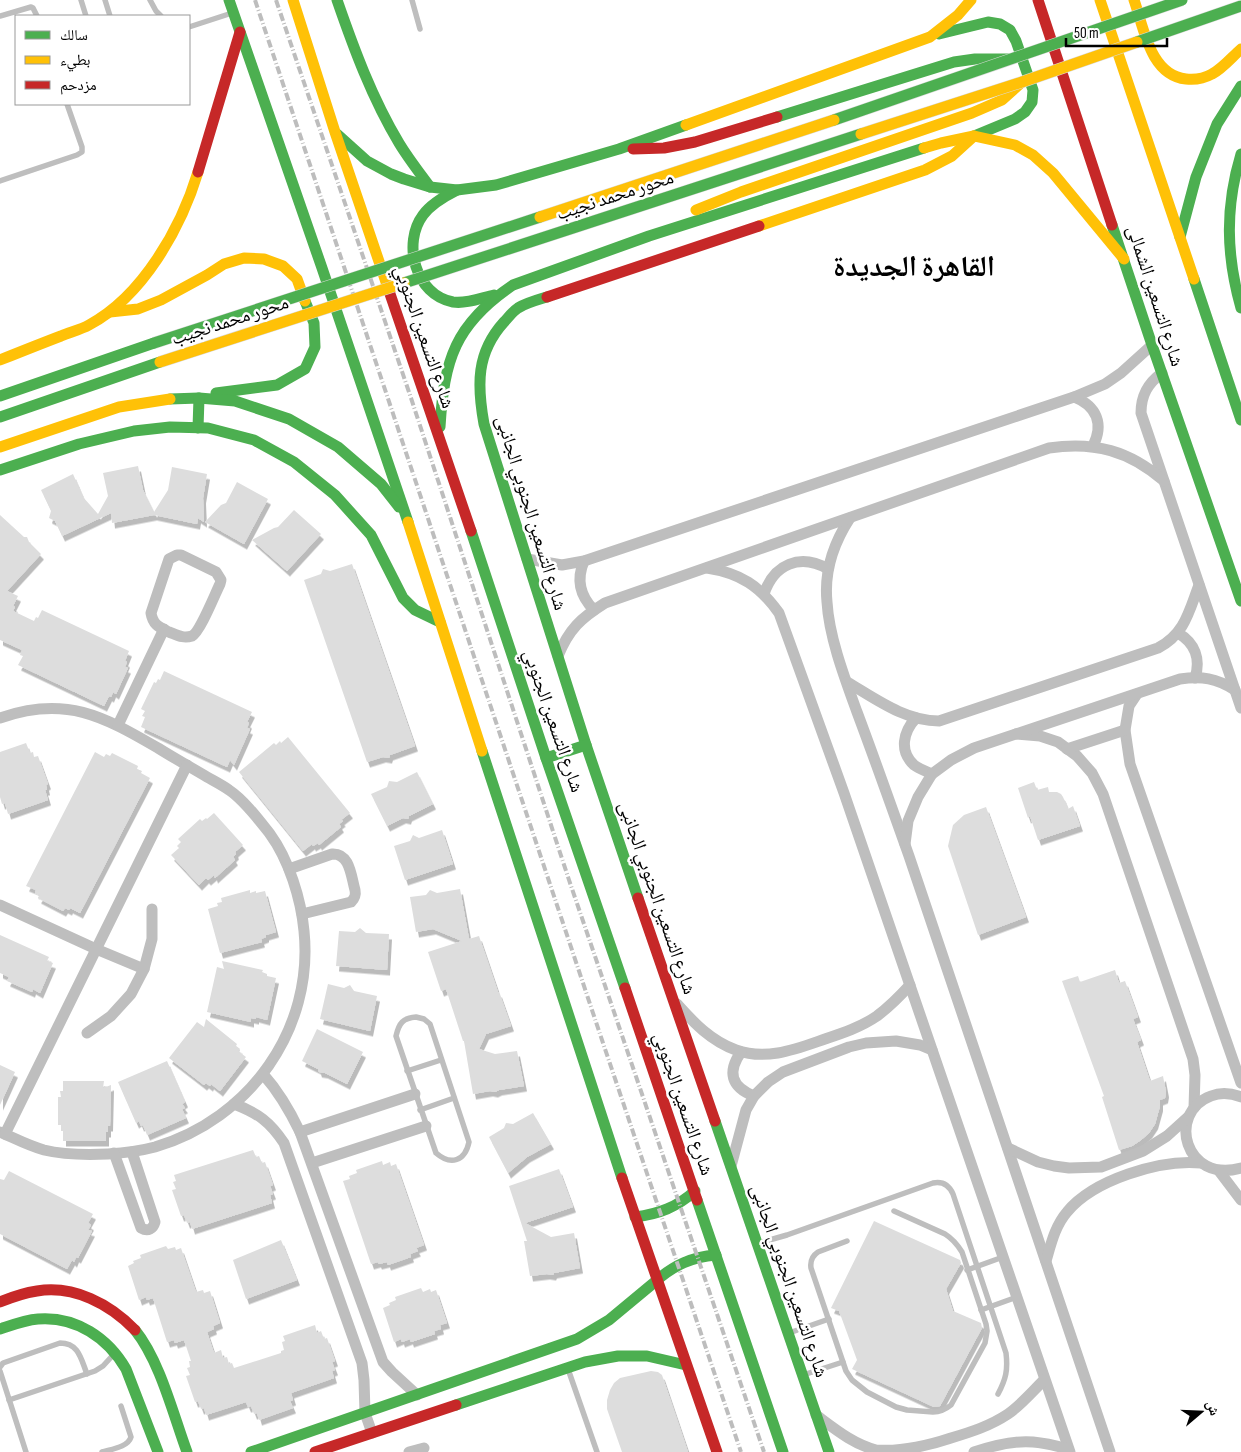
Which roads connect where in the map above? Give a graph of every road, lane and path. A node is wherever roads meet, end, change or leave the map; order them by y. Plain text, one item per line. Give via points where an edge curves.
1 (81, 0) edge
2 (105, 0) edge
3 (150, 0) edge
4 (229, 0) edge
5 (293, 0) edge
6 (337, 0) edge
7 (412, 0) edge
8 (971, 0) edge
9 (1038, 0) edge
10 (1100, 0) edge
11 (1134, 0) edge
12 (1182, 0) edge
13 (1241, 6) edge
14 (233, 12) junction
15 (36, 15) edge
16 (86, 15) edge
17 (110, 15) edge
18 (160, 15) edge
19 (0, 16) edge
20 (190, 28) edge
21 (420, 29) dead end
22 (240, 32) junction
23 (930, 37) junction
24 (1241, 49) edge
25 (1014, 60) junction
26 (1022, 82) junction
27 (1241, 86) edge
28 (67, 105) edge
29 (335, 132) junction
30 (974, 136) junction
31 (619, 149) junction
32 (1241, 154) edge
33 (0, 181) edge
34 (430, 186) junction
35 (457, 190) junction
36 (649, 236) junction
37 (1180, 237) junction
38 (1124, 259) junction
39 (498, 294) junction
40 (1241, 308) edge
41 (110, 312) junction
42 (1152, 346) junction
43 (0, 360) edge
44 (1162, 372) junction
45 (0, 396) edge
46 (1074, 396) junction
47 (198, 398) junction
48 (0, 417) edge
49 (1241, 420) edge
50 (198, 428) junction
51 (440, 438) junction
52 (0, 446) edge
53 (1093, 446) junction
54 (0, 470) edge
55 (1164, 481) junction
56 (406, 516) junction
57 (850, 518) junction
58 (527, 559) junction
59 (584, 561) junction
60 (707, 568) junction
61 (828, 569) junction
62 (1199, 585) junction
63 (764, 594) junction
64 (1241, 601) edge
65 (594, 610) junction
66 (440, 622) junction
67 (164, 629) junction
68 (1178, 633) junction
69 (558, 656) junction
70 (1195, 678) junction
71 (847, 682) junction
72 (1235, 690) junction
73 (1137, 694) junction
74 (1241, 708) edge
75 (0, 718) edge
76 (916, 718) junction
77 (118, 725) junction
78 (1125, 730) junction
79 (1016, 734) junction
80 (586, 745) junction
81 (1067, 749) junction
82 (546, 758) junction
83 (187, 765) junction
84 (932, 774) junction
85 (905, 846) junction
86 (290, 870) junction
87 (0, 905) edge
88 (152, 909) dead end
89 (302, 914) junction
90 (96, 949) junction
91 (144, 969) junction
92 (910, 985) junction
93 (675, 1003) junction
94 (87, 1033) dead end
95 (932, 1050) junction
96 (741, 1052) junction
97 (441, 1060) junction
98 (407, 1071) junction
99 (263, 1074) junction
100 (1241, 1083) edge
101 (415, 1094) junction
102 (754, 1096) junction
103 (1241, 1097) edge
104 (454, 1098) junction
105 (234, 1104) junction
106 (420, 1110) junction
107 (1191, 1113) junction
108 (426, 1126) junction
109 (300, 1132) junction
110 (2, 1133) edge
111 (1008, 1148) junction
112 (132, 1152) junction
113 (114, 1153) junction
114 (312, 1163) junction
115 (1201, 1163) junction
116 (731, 1166) junction
117 (1241, 1168) edge
118 (1219, 1171) junction
119 (695, 1191) junction
120 (1241, 1200) edge
121 (894, 1210) dead end
122 (331, 1217) junction
123 (635, 1217) junction
124 (313, 1224) junction
125 (847, 1241) dead end
126 (757, 1244) junction
127 (716, 1255) junction
128 (1004, 1257) junction
129 (1046, 1262) junction
130 (977, 1266) junction
131 (968, 1270) junction
132 (656, 1281) junction
133 (1017, 1297) junction
134 (0, 1302) edge
135 (991, 1307) junction
136 (981, 1310) junction
137 (828, 1319) junction
138 (0, 1329) edge
139 (789, 1333) junction
140 (115, 1352) junction
141 (383, 1362) junction
142 (843, 1362) junction
143 (686, 1365) junction
144 (0, 1367) edge
145 (568, 1367) junction
146 (363, 1369) junction
147 (0, 1371) edge
148 (86, 1374) junction
149 (803, 1374) junction
150 (1044, 1380) junction
151 (417, 1394) junction
152 (998, 1394) dead end
153 (9, 1400) junction
154 (154, 1403) junction
155 (121, 1406) dead end
156 (365, 1413) junction
157 (816, 1415) junction
158 (372, 1433) junction
159 (424, 1448) dead end
160 (1069, 1450) edge
161 (189, 1451) edge
162 (875, 1451) edge
163 (26, 1452) edge
164 (102, 1452) edge
165 (158, 1452) edge
166 (250, 1452) edge
167 (315, 1452) edge
168 (410, 1452) edge
169 (597, 1452) edge
170 (717, 1452) edge
171 (783, 1452) edge
172 (829, 1452) edge
173 (974, 1452) edge
174 (1110, 1452) edge

1 - 16 lane
2 - 17 lane
3 - 18 lane
4 - 14 main road
5 - 29 main road, شارع التسعين الجنوبي
6 - 34 main road via 395,137
7 - 21 lane
8 - 23 main road
9 - 38 main road, شارع التسعين الشمالى
10 - 37 main road
11 - 24 main road via 1153,56 1164,70 1179,78 1197,80 1213,74
12 - 25 main road, محور محمد نجيب, bridge
13 - 26 main road, محور محمد نجيب, bridge
14 - 20 lane
14 - 22 main road
15 - 19 lane via 31,7
22 - 41 main road via 199,170 182,214 158,256
22 - 56 main road
23 - 30 main road via 988,22 1010,30 1016,41 1033,90 1032,102 1015,119
23 - 31 main road
25 - 31 main road, bridge via 954,62 695,142 664,148
25 - 45 main road, محور محمد نجيب, bridge
26 - 36 main road via 1002,100 989,106 741,192 697,209
26 - 48 main road, محور محمد نجيب, bridge
27 - 37 main road via 1217,124 1196,176
28 - 33 lane via 82,152
29 - 34 main road via 358,154 381,169 405,180
29 - 51 main road, شارع التسعين الجنوبي
30 - 36 main road via 941,143
30 - 38 main road via 1016,146 1034,156 1053,173
30 - 58 main road, شارع التسعين الجنوبي الجانبى via 952,157 925,170 518,308 498,327 485,350 479,374 479,399
31 - 35 main road via 496,185
32 - 40 main road via 1231,196 1229,237 1233,278
34 - 35 main road
35 - 39 main road via 438,200 423,216 414,236 418,272 427,288 438,298 453,302
36 - 39 main road via 512,285
37 - 49 main road
38 - 42 main road, شارع التسعين الشمالى
39 - 51 main road via 478,311 462,332 451,357 441,402
41 - 43 main road via 88,325
41 - 47 main road via 138,309 161,300 224,264 244,258 264,259 282,266 297,279 314,324 315,347 304,369 277,385 218,392
42 - 44 main road, شارع التسعين الشمالى
42 - 46 street via 1105,384
44 - 55 street via 1142,397 1141,413
44 - 64 main road, شارع التسعين الشمالى
46 - 53 street via 1090,405 1095,412 1099,430
46 - 59 street
47 - 50 main road
47 - 52 main road via 174,398 119,407
47 - 56 main road via 235,401 298,423 338,447 381,484
50 - 54 main road via 134,431 79,444
50 - 66 main road via 254,440 294,462 335,495 371,535 408,604
51 - 82 main road, شارع التسعين الجنوبي
53 - 55 street via 1119,452
53 - 57 street via 1049,448
55 - 62 street
56 - 66 main road
57 - 60 street
57 - 61 street via 836,543
58 - 59 street via 562,565
58 - 69 main road, شارع التسعين الجنوبي الجانبى
59 - 65 street via 579,576 581,591
60 - 63 street via 733,574
60 - 65 street via 605,603
61 - 63 street via 813,562 789,564 770,579
61 - 71 street via 827,604 833,638
62 - 68 street
62 - 72 street
63 - 92 street via 779,613
65 - 69 street via 566,638
66 - 123 main road
67 - 67 street via 181,637 197,632 220,584 216,572 181,555 169,559 151,613 157,626
67 - 77 street
68 - 70 street via 1190,642 1197,655
68 - 76 street via 1158,648 939,721
69 - 80 main road, شارع التسعين الجنوبي الجانبى
70 - 72 street via 1215,680
70 - 73 street via 1180,679
71 - 76 street via 899,712
71 - 85 street
72 - 74 street
73 - 78 street via 1129,706
73 - 79 street
75 - 77 street via 43,708 68,709
76 - 84 street via 905,733 906,751 916,766
77 - 83 street
78 - 81 street
78 - 100 street via 1130,764
79 - 81 street via 1040,736
79 - 84 street via 974,748
80 - 82 main road
80 - 93 main road, شارع التسعين الجنوبي الجانبى
81 - 107 street via 1092,773 1103,794 1193,1059 1195,1075
82 - 119 main road, شارع التسعين الجنوبي
83 - 86 street via 230,790 248,808 271,836
83 - 90 street
84 - 85 street via 908,821
85 - 111 street
86 - 89 street
86 - 89 street via 338,854 347,861 356,890 351,902
87 - 90 street
88 - 91 street via 152,939
89 - 99 street via 306,948 301,990 282,1046
90 - 91 street
90 - 110 street
91 - 94 street via 131,994 112,1016
92 - 95 street
92 - 96 street via 888,1008 853,1029 790,1051 772,1054
93 - 96 street via 705,1033
93 - 116 main road, شارع التسعين الجنوبي الجانبى
95 - 102 street via 896,1041 849,1047 783,1072
95 - 128 street
96 - 102 street via 734,1061 732,1072 743,1092
97 - 98 lane
97 - 98 lane via 430,1024 424,1019 409,1018 402,1021 396,1036
97 - 104 lane
98 - 101 lane
99 - 105 street
99 - 109 street via 282,1098
101 - 106 lane
101 - 109 street
102 - 116 street via 746,1110
103 - 107 street via 1218,1093 1204,1098
104 - 106 lane
104 - 108 lane via 470,1142 461,1158 452,1161 436,1153
105 - 112 street via 184,1136
105 - 124 street via 250,1110 275,1129 284,1143
106 - 108 lane
107 - 111 street via 1167,1136 1143,1151 1101,1166 1054,1166
107 - 115 street via 1186,1130 1187,1142
108 - 114 street
109 - 114 street
110 - 113 street via 44,1150 85,1155
111 - 129 street
112 - 113 street
112 - 113 street via 155,1222 150,1230 141,1228
114 - 122 street
115 - 118 street
115 - 129 street via 1181,1162 1148,1168 1091,1190 1066,1213 1057,1228
116 - 126 main road, شارع التسعين الجنوبي الجانبى
117 - 118 street
118 - 120 street
119 - 123 main road via 662,1213
119 - 127 main road, شارع التسعين الجنوبي
121 - 131 lane via 952,1238 962,1252
122 - 124 street
122 - 141 street
123 - 132 main road
124 - 146 street
125 - 137 lane via 814,1254 810,1263
126 - 130 lane via 939,1182 950,1188
126 - 139 main road, شارع التسعين الجنوبي الجانبى
127 - 132 main road via 684,1261
127 - 171 main road, شارع التسعين الجنوبي
128 - 130 lane
128 - 133 street
129 - 174 street
130 - 131 lane
130 - 135 lane
131 - 136 lane
132 - 143 main road
132 - 151 main road via 594,1331
133 - 135 lane
133 - 150 street
134 - 154 main road via 50,1290 74,1292 116,1313 144,1341 153,1360
135 - 136 lane
135 - 152 lane via 1006,1353 1005,1381
136 - 142 lane via 987,1331 985,1343 950,1405 942,1411 912,1411 896,1407 858,1386
137 - 139 lane
137 - 142 lane
138 - 140 main road via 24,1321 64,1321 101,1338
139 - 149 main road, شارع التسعين الجنوبي الجانبى
140 - 148 lane via 103,1366
140 - 154 main road
141 - 146 street
141 - 151 street
142 - 149 lane
143 - 145 main road via 647,1356 618,1356
143 - 170 main road
144 - 148 lane via 3,1363 66,1343 79,1352
145 - 158 main road
145 - 169 lane
146 - 156 street
147 - 153 lane
148 - 153 lane
149 - 157 main road, شارع التسعين الجنوبي الجانبى
150 - 160 street
150 - 162 street via 1007,1415 979,1429 921,1448
151 - 156 main road
153 - 163 lane
154 - 161 main road
154 - 165 main road
155 - 164 lane via 130,1440
156 - 158 street
156 - 166 main road
157 - 162 street via 855,1442
157 - 172 main road, شارع التسعين الجنوبي الجانبى
158 - 167 main road
159 - 168 street
160 - 173 street via 1018,1442

